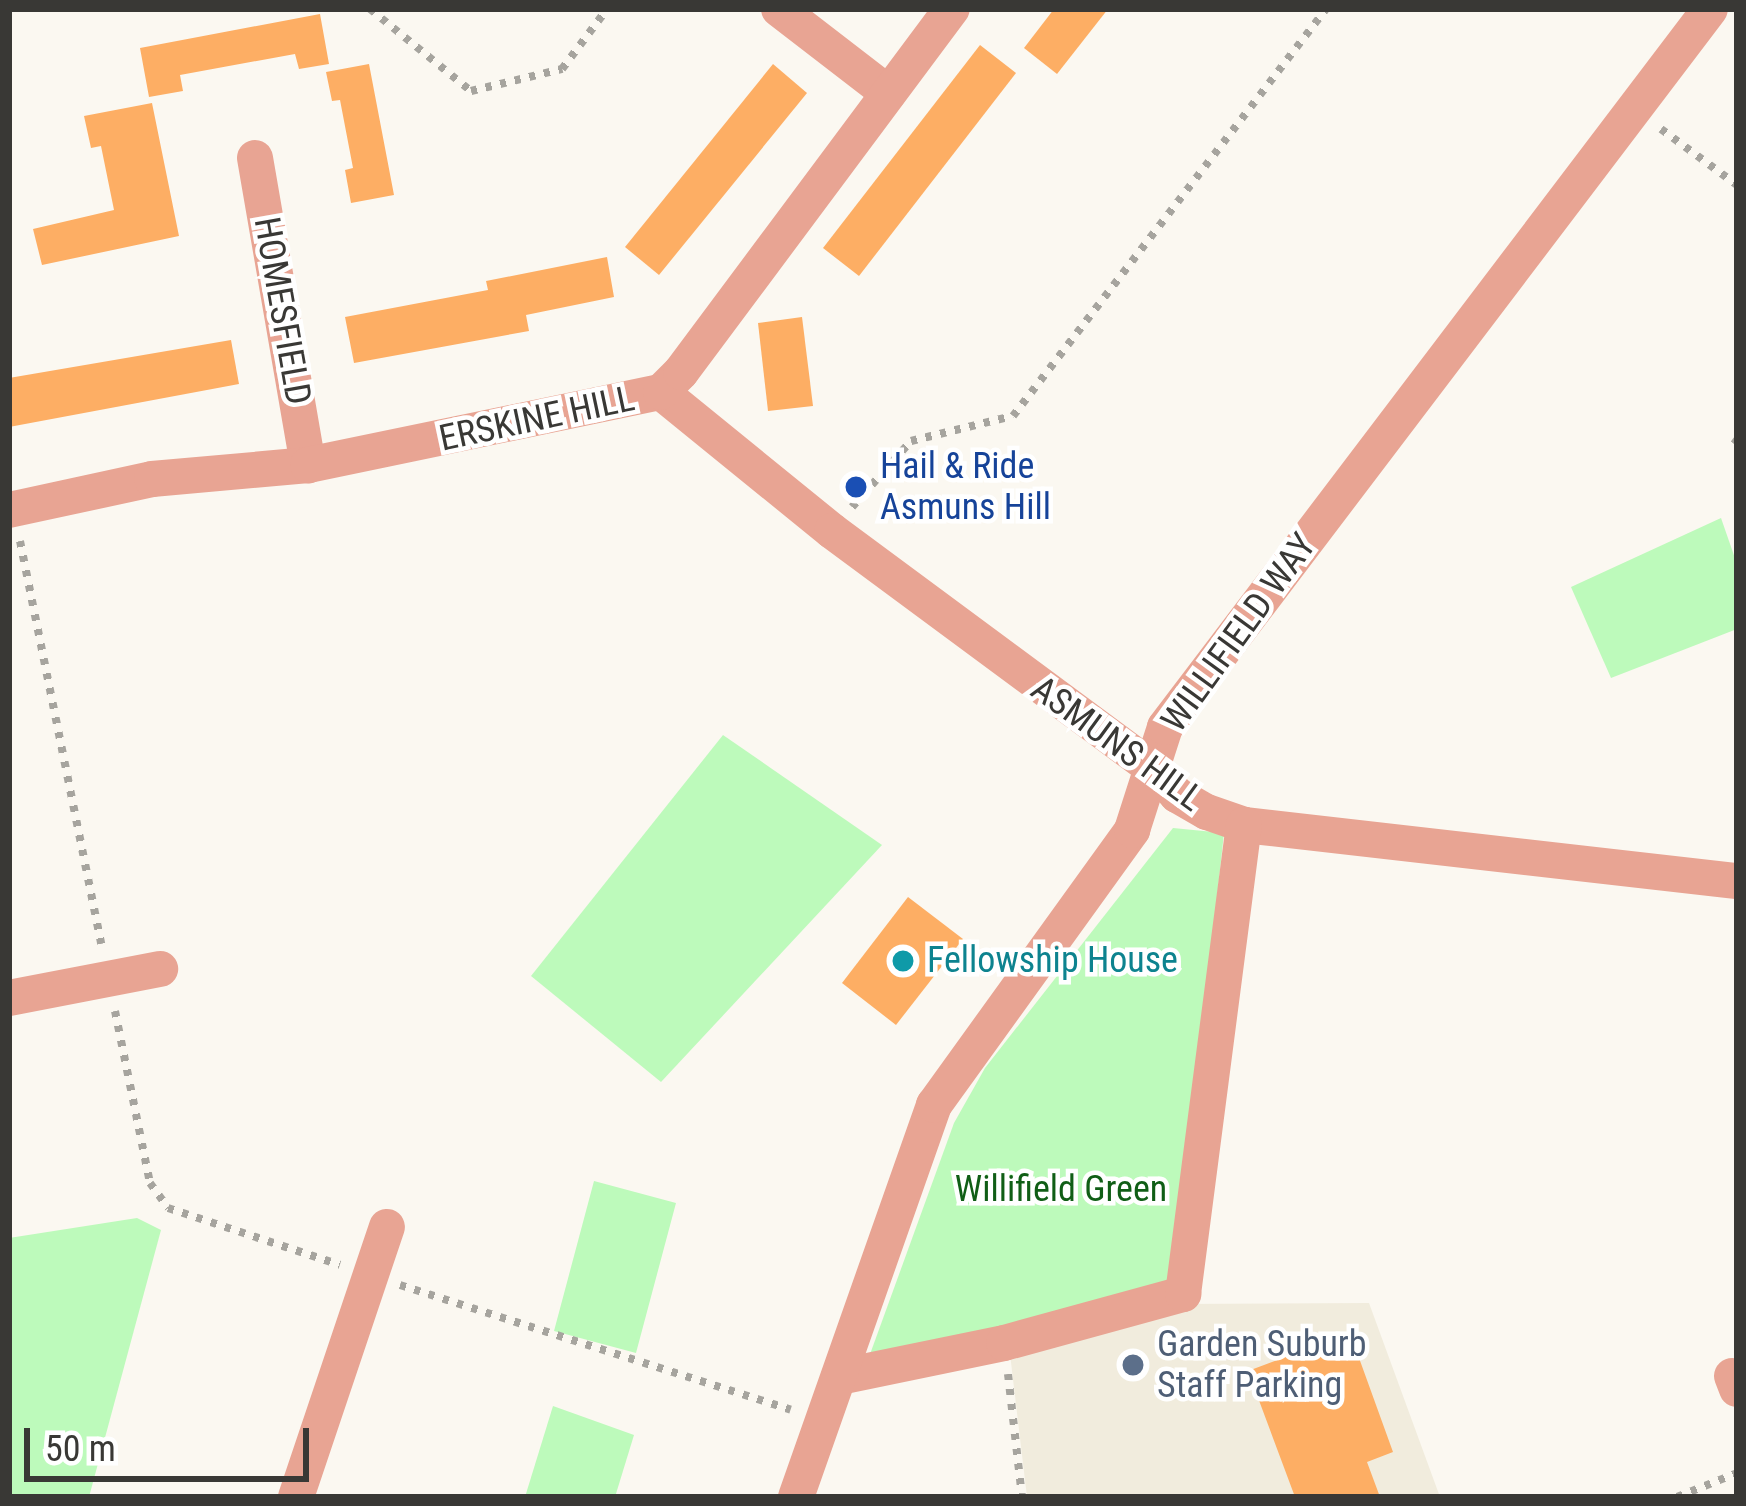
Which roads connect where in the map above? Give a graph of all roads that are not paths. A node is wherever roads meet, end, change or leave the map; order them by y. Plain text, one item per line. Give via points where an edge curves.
1 (779, 9) edge
2 (952, 9) edge
3 (1710, 9) edge
4 (888, 92) junction
5 (255, 158) dead end
6 (661, 392) junction
7 (308, 465) junction
8 (11, 510) edge
9 (1152, 768) junction
10 (1244, 825) junction
11 (1737, 880) edge
12 (160, 968) dead end
13 (9, 998) edge
14 (387, 1227) dead end
15 (839, 1377) junction
16 (296, 1497) edge
17 (796, 1497) edge

1 - 4 street
2 - 4 street, ERSKINE HILL
3 - 9 street, WILLIFIELD WAY via 1165,727
4 - 6 street, ERSKINE HILL
5 - 7 street, HOMESFIELD
6 - 7 street, ERSKINE HILL
6 - 9 street, ASMUNS HILL via 832,531
7 - 8 street, ERSKINE HILL via 152,479
9 - 10 street, ASMUNS HILL via 1177,795
9 - 15 street, WILLIFIELD WAY via 1132,830 934,1105
10 - 11 street, ASMUNS HILL
10 - 15 street via 1184,1294
12 - 13 street
14 - 16 street
15 - 17 street, WILLIFIELD WAY

